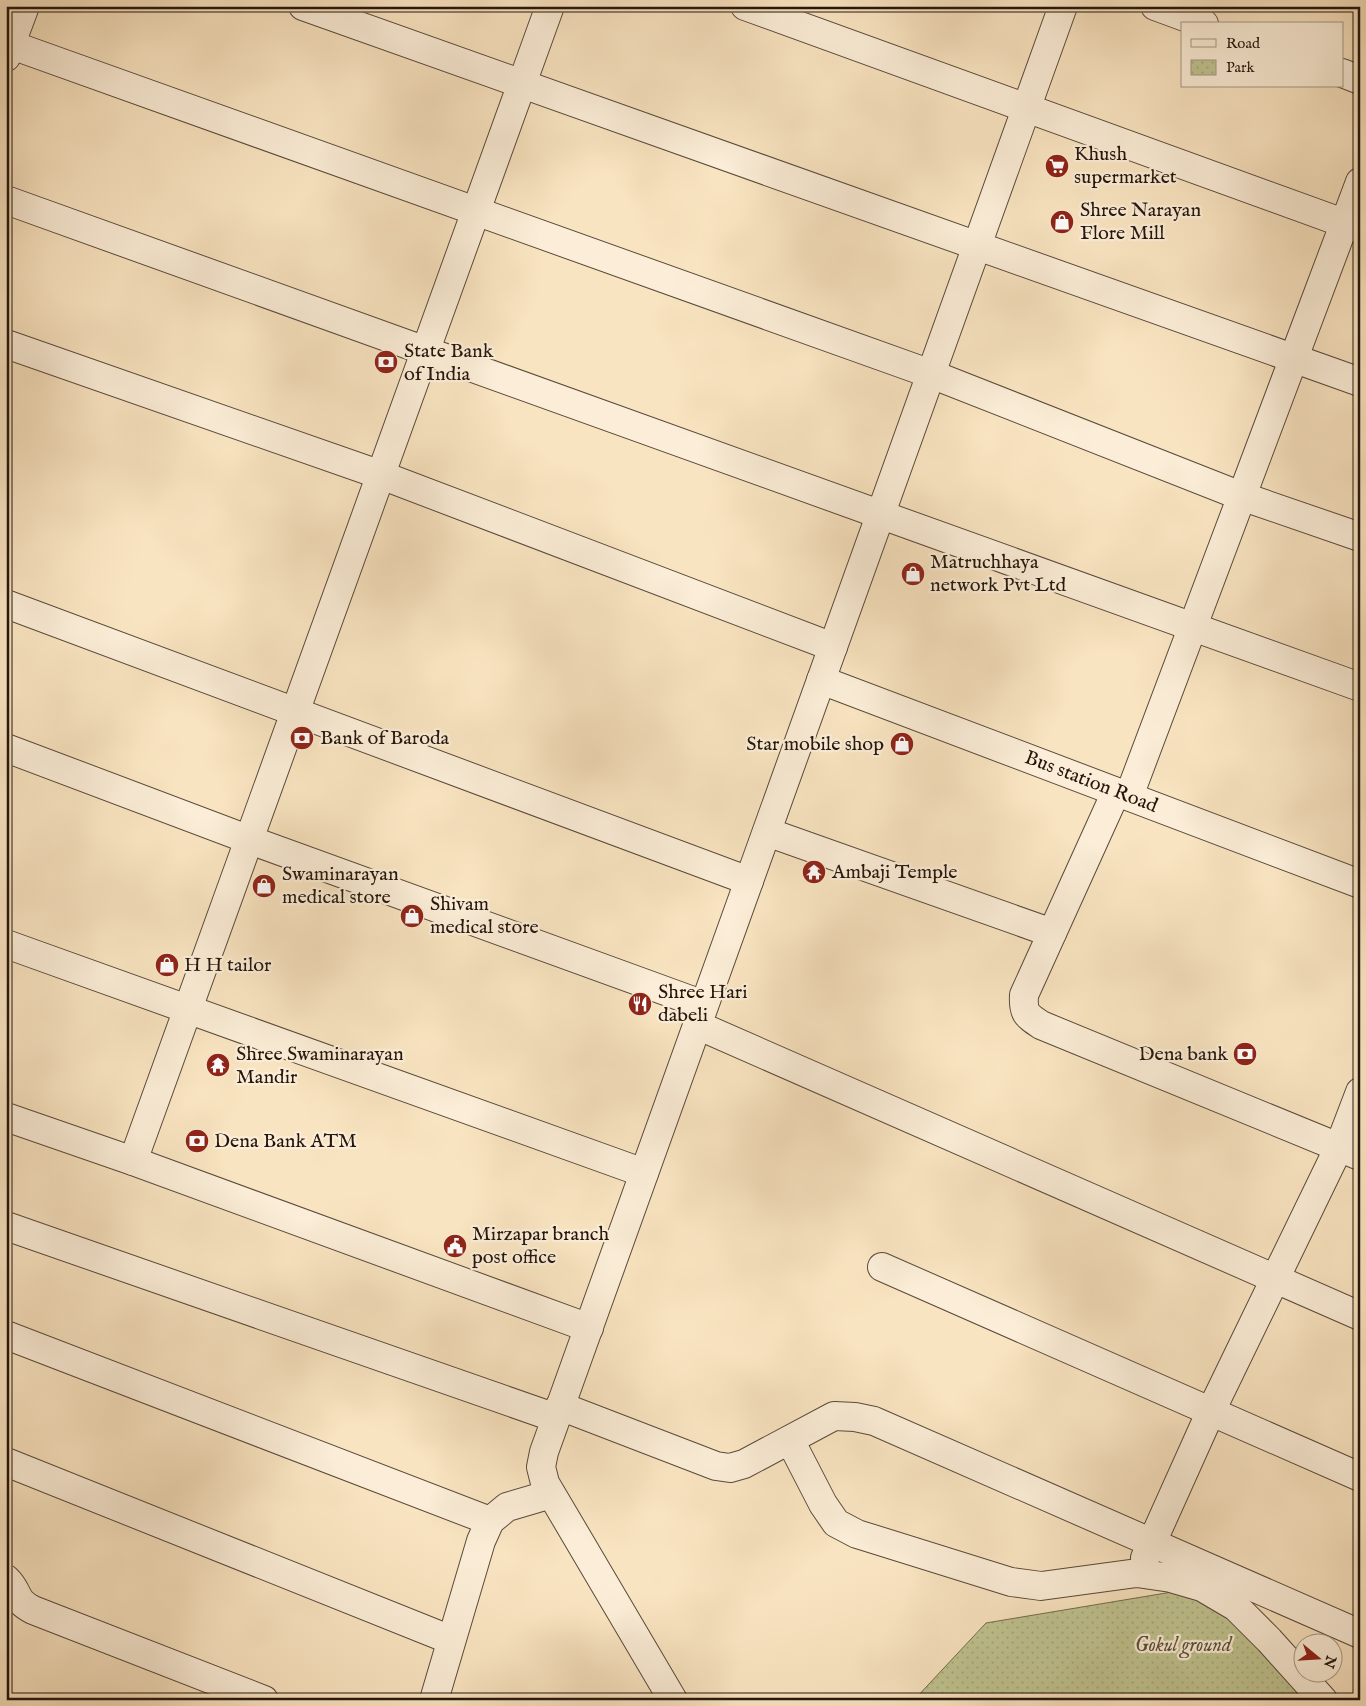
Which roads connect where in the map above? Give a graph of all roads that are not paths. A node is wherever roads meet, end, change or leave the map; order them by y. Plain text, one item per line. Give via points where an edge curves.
1 (24, 6) edge
2 (303, 6) edge
3 (550, 6) edge
4 (744, 6) edge
5 (1063, 6) edge
6 (1155, 6) edge
7 (1199, 22) edge
8 (8, 48) edge
9 (1344, 74) edge
10 (1360, 80) edge
11 (522, 84) junction
12 (1027, 109) junction
13 (1360, 182) edge
14 (6, 200) edge
15 (476, 212) junction
16 (1352, 226) edge
17 (977, 247) junction
18 (6, 344) edge
19 (426, 351) junction
20 (1293, 358) junction
21 (931, 374) junction
22 (1360, 382) edge
23 (381, 475) junction
24 (1241, 496) junction
25 (880, 516) junction
26 (1360, 537) edge
27 (6, 604) edge
28 (1192, 626) junction
29 (833, 647) junction
30 (822, 680) junction
31 (1360, 687) edge
32 (296, 712) junction
33 (6, 748) edge
34 (1122, 794) junction
35 (767, 832) junction
36 (250, 840) junction
37 (749, 881) junction
38 (1360, 884) edge
39 (1052, 933) junction
40 (6, 944) edge
41 (188, 1010) junction
42 (701, 1015) junction
43 (1360, 1092) edge
44 (6, 1117) edge
45 (1350, 1152) edge
46 (133, 1161) junction
47 (644, 1173) junction
48 (6, 1226) edge
49 (882, 1267) dead end
50 (1275, 1278) junction
51 (1360, 1316) edge
52 (589, 1328) junction
53 (6, 1335) edge
54 (1211, 1411) junction
55 (558, 1412) junction
56 (790, 1440) junction
57 (6, 1462) edge
58 (1360, 1477) edge
59 (551, 1494) junction
60 (490, 1521) junction
61 (1152, 1542) junction
62 (1137, 1573) junction
63 (6, 1578) edge
64 (1360, 1634) edge
65 (451, 1640) junction
66 (264, 1700) edge
67 (434, 1700) edge
68 (673, 1700) edge
69 (1323, 1700) edge

1 - 8 street
2 - 11 street
3 - 11 street
4 - 12 street
5 - 12 street
6 - 7 street
8 - 15 street
9 - 10 street
11 - 15 street
11 - 17 street
12 - 16 street
12 - 17 street
13 - 16 street
14 - 19 street
15 - 19 street
15 - 21 street
16 - 20 street
17 - 20 street
17 - 21 street
18 - 23 street
19 - 23 street
19 - 25 street
20 - 22 street
20 - 24 street
21 - 24 street
21 - 25 street
23 - 29 street
23 - 32 street
24 - 26 street
24 - 28 street
25 - 28 street
25 - 29 street
27 - 32 street
28 - 31 street
28 - 34 street
29 - 30 street
30 - 34 street, Bus station Road
30 - 35 street
32 - 36 street
32 - 37 street
33 - 36 street
34 - 38 street, Bus station Road
34 - 39 street
35 - 37 street
35 - 39 street
36 - 41 street
36 - 42 street
37 - 42 street
39 - 45 street via 1024,995 1024,1008 1031,1018 1041,1025
40 - 41 street
41 - 46 street
41 - 47 street
42 - 47 street
42 - 50 street
43 - 45 street
44 - 46 street
45 - 50 street
46 - 52 street
47 - 52 street
48 - 55 street
49 - 54 street
50 - 51 street
50 - 54 street
52 - 55 street
53 - 60 street
54 - 58 street
54 - 61 street
55 - 56 street via 730,1468
55 - 59 street via 540,1467
56 - 61 street via 834,1416 874,1421
56 - 62 street via 836,1523 857,1534 1011,1582 1041,1586
57 - 65 street
59 - 60 street via 507,1507
59 - 68 street
60 - 65 street
61 - 62 street
61 - 64 street
62 - 69 street via 1202,1586 1236,1607
63 - 66 street via 23,1605 33,1610
65 - 67 street

